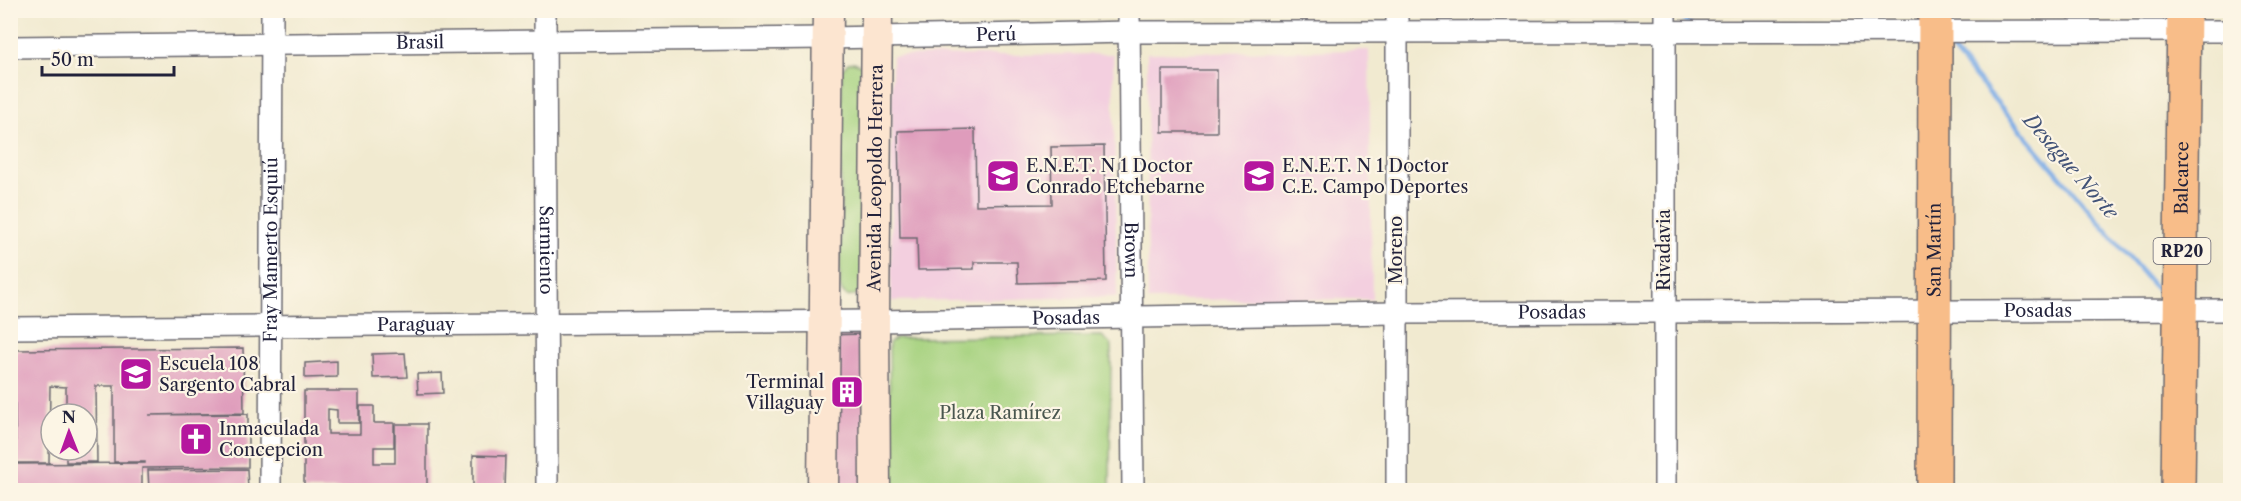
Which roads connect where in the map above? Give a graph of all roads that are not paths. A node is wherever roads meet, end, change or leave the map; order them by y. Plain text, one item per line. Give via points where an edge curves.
1 (272, 10) edge
2 (545, 10) edge
3 (1130, 10) edge
4 (1397, 10) edge
5 (1665, 10) edge
6 (1935, 21) edge
7 (2184, 21) edge
8 (877, 23) edge
9 (828, 24) edge
10 (2230, 31) edge
11 (1130, 32) junction
12 (1398, 32) junction
13 (1665, 32) junction
14 (545, 41) junction
15 (272, 44) junction
16 (10, 47) edge
17 (2181, 310) junction
18 (2230, 310) edge
19 (1664, 312) junction
20 (1935, 312) junction
21 (1396, 313) junction
22 (1132, 317) junction
23 (823, 321) junction
24 (874, 321) junction
25 (545, 324) junction
26 (271, 326) junction
27 (10, 328) edge
28 (270, 490) edge
29 (547, 490) edge
30 (823, 490) edge
31 (875, 490) edge
32 (1133, 490) edge
33 (1397, 490) edge
34 (1665, 490) edge
35 (1934, 490) edge
36 (2178, 490) edge

1 - 15 street, Fray Mamerto Esquiú
2 - 14 street, Sarmiento
3 - 11 street, Brown
4 - 12 street, Moreno
5 - 13 street, Rivadavia
6 - 7 street, Perú
6 - 13 street, Perú
6 - 20 main road, San Martín
7 - 10 street, Perú
7 - 17 main road, Balcarce / RP20
8 - 9 street
8 - 11 street, Perú
8 - 24 street, Avenida Leopoldo Herrera
9 - 14 street, Brasil
9 - 23 street
11 - 12 street, Perú
11 - 22 street, Brown
12 - 13 street, Perú
12 - 21 street, Moreno
13 - 19 street, Rivadavia
14 - 15 street, Brasil
14 - 25 street, Sarmiento
15 - 16 street, Brasil
15 - 26 street, Fray Mamerto Esquiú
17 - 18 street, Posadas
17 - 20 street, Posadas
17 - 36 main road, Balcarce / RP20
19 - 20 street, Posadas
19 - 21 street, Posadas
19 - 34 street, Rivadavia
20 - 35 main road, San Martín
21 - 22 street, Posadas
21 - 33 street, Moreno
22 - 24 street, Posadas
22 - 32 street, Brown
23 - 24 street
23 - 25 street, Paraguay
23 - 30 street
24 - 31 street, Avenida Leopoldo Herrera
25 - 26 street, Paraguay
25 - 29 street, Sarmiento
26 - 27 street, Paraguay
26 - 28 street, Fray Mamerto Esquiú

